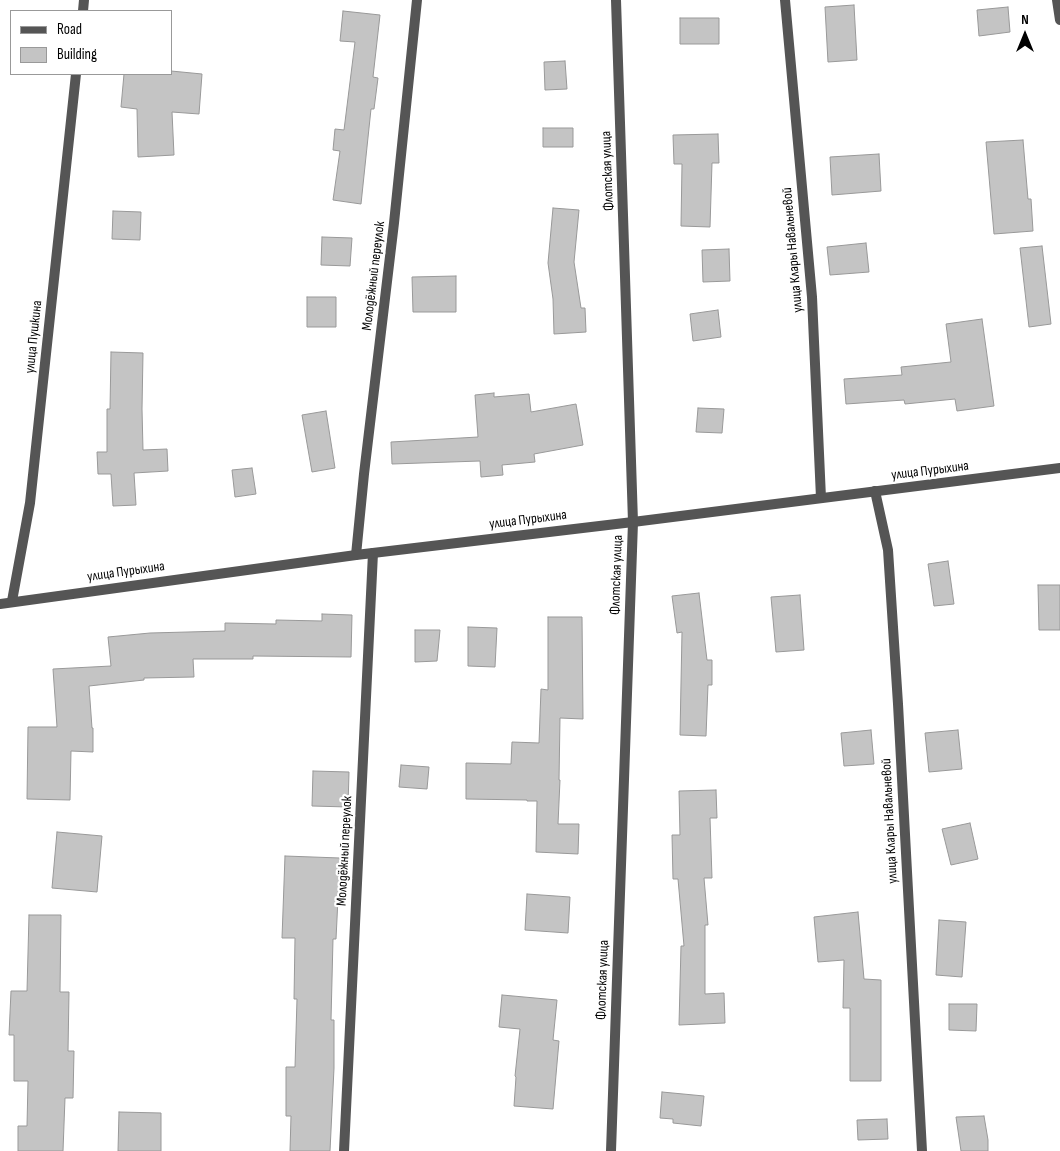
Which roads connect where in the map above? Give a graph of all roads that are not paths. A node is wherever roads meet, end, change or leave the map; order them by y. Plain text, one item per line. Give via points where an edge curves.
1 (417, 0) edge
2 (616, 0) edge
3 (785, 0) edge
4 (1057, 0) edge
5 (1060, 20) edge
6 (76, 75) edge
7 (1060, 468) edge
8 (875, 492) junction
9 (821, 498) junction
10 (633, 522) junction
11 (373, 553) junction
12 (356, 555) junction
13 (12, 601) junction
14 (0, 604) edge
15 (344, 1151) edge
16 (611, 1151) edge
17 (922, 1151) edge

1 - 12 street, Молодёжный переулок
2 - 10 street, Флотская улица
3 - 9 street, улица Клары Навальневой via 812,297
4 - 5 street
6 - 13 street, улица Пушкина via 30,502
7 - 8 street, улица Пурыхина
8 - 9 street, улица Пурыхина
8 - 17 street, улица Клары Навальневой via 888,550
9 - 10 street, улица Пурыхина
10 - 11 street, улица Пурыхина
10 - 16 street, Флотская улица
11 - 12 street, улица Пурыхина
11 - 15 street, Молодёжный переулок
12 - 13 street, улица Пурыхина
13 - 14 street, улица Пурыхина

